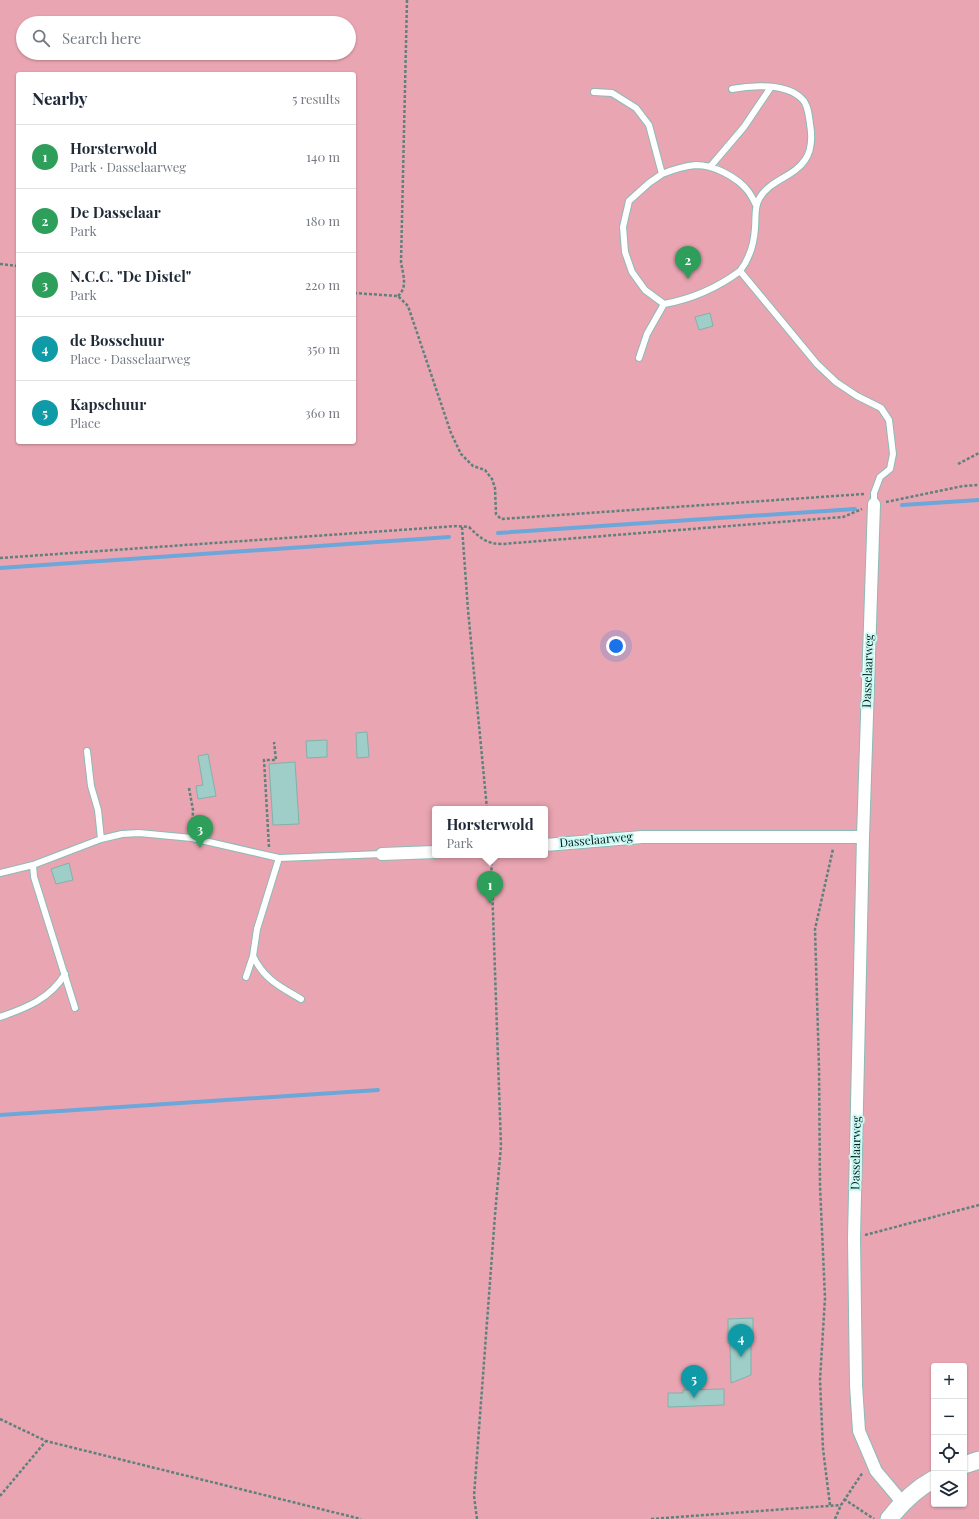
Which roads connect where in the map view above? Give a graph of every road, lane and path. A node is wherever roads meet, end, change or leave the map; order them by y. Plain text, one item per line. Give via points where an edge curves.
1 (407, 0) edge
2 (771, 87) junction
3 (732, 89) dead end
4 (594, 92) dead end
5 (710, 167) junction
6 (662, 174) junction
7 (756, 205) junction
8 (0, 264) edge
9 (16, 266) edge
10 (740, 271) junction
11 (356, 293) edge
12 (398, 296) junction
13 (664, 304) junction
14 (639, 358) dead end
15 (979, 453) edge
16 (958, 464) dead end
17 (979, 485) edge
18 (874, 498) junction
19 (462, 527) junction
20 (0, 558) edge
21 (274, 742) dead end
22 (87, 751) dead end
23 (189, 788) dead end
24 (487, 806) edge
25 (836, 837) junction
26 (192, 838) junction
27 (863, 838) junction
28 (101, 839) junction
29 (548, 845) edge
30 (432, 852) edge
31 (382, 854) joint
32 (269, 856) junction
33 (279, 858) junction
34 (491, 858) edge
35 (33, 865) junction
36 (0, 873) edge
37 (253, 956) junction
38 (65, 974) junction
39 (246, 977) dead end
40 (300, 999) dead end
41 (75, 1008) dead end
42 (0, 1017) edge
43 (979, 1205) edge
44 (854, 1238) junction
45 (0, 1419) edge
46 (46, 1441) junction
47 (979, 1460) edge
48 (967, 1464) edge
49 (873, 1465) junction
50 (931, 1481) edge
51 (0, 1496) edge
52 (844, 1499) junction
53 (902, 1502) junction
54 (830, 1505) junction
55 (841, 1505) junction
56 (361, 1519) edge
57 (477, 1519) edge
58 (651, 1519) edge
59 (835, 1519) edge
60 (874, 1519) edge
61 (889, 1519) edge

1 - 12 path via 401,262 404,285 403,292
2 - 3 lane via 746,86
2 - 5 lane via 744,127
2 - 7 lane via 791,91 803,99 811,131 811,146 798,168 772,185
4 - 6 lane via 612,93 636,108 649,125
5 - 6 lane via 695,165
5 - 7 lane via 736,179 748,191
6 - 13 lane via 629,202 623,227 625,252 632,272 645,290
7 - 10 lane via 752,248 747,262
8 - 9 path
10 - 13 lane via 699,295
10 - 18 lane via 817,364 856,396 881,408 890,420 893,454 890,469 880,478
11 - 12 path
12 - 18 path via 408,306 454,440 461,454 473,466 485,470 492,478 496,488 496,514 501,519 852,496
13 - 14 lane via 647,334
15 - 16 path
17 - 18 path
18 - 19 path via 843,517 502,544 492,544 469,527
18 - 27 street, Dasselaarweg
19 - 20 path
19 - 24 path
21 - 32 path via 276,760 264,760
22 - 28 lane
23 - 26 path via 194,810
25 - 27 street, Dasselaarweg
25 - 29 street, Dasselaarweg via 642,837
25 - 54 path via 815,929 825,1298 820,1380 823,1448
26 - 28 lane via 139,832
26 - 32 lane
27 - 44 street, Dasselaarweg
28 - 35 lane
30 - 31 street
31 - 33 lane
32 - 33 lane
33 - 37 lane via 257,929
34 - 57 path via 501,1146 474,1496
35 - 36 lane
35 - 38 lane via 34,877
37 - 39 lane
37 - 40 lane via 269,979
38 - 41 lane
38 - 42 lane via 49,994 37,1002
43 - 44 path
44 - 49 street, Dasselaarweg via 859,1431
45 - 46 path
46 - 51 path
46 - 56 path
47 - 48 street
49 - 52 path via 861,1474
49 - 53 street, Dasselaarweg
50 - 53 street
52 - 55 path
52 - 60 path
53 - 61 street
54 - 55 path
54 - 58 path
55 - 59 path

